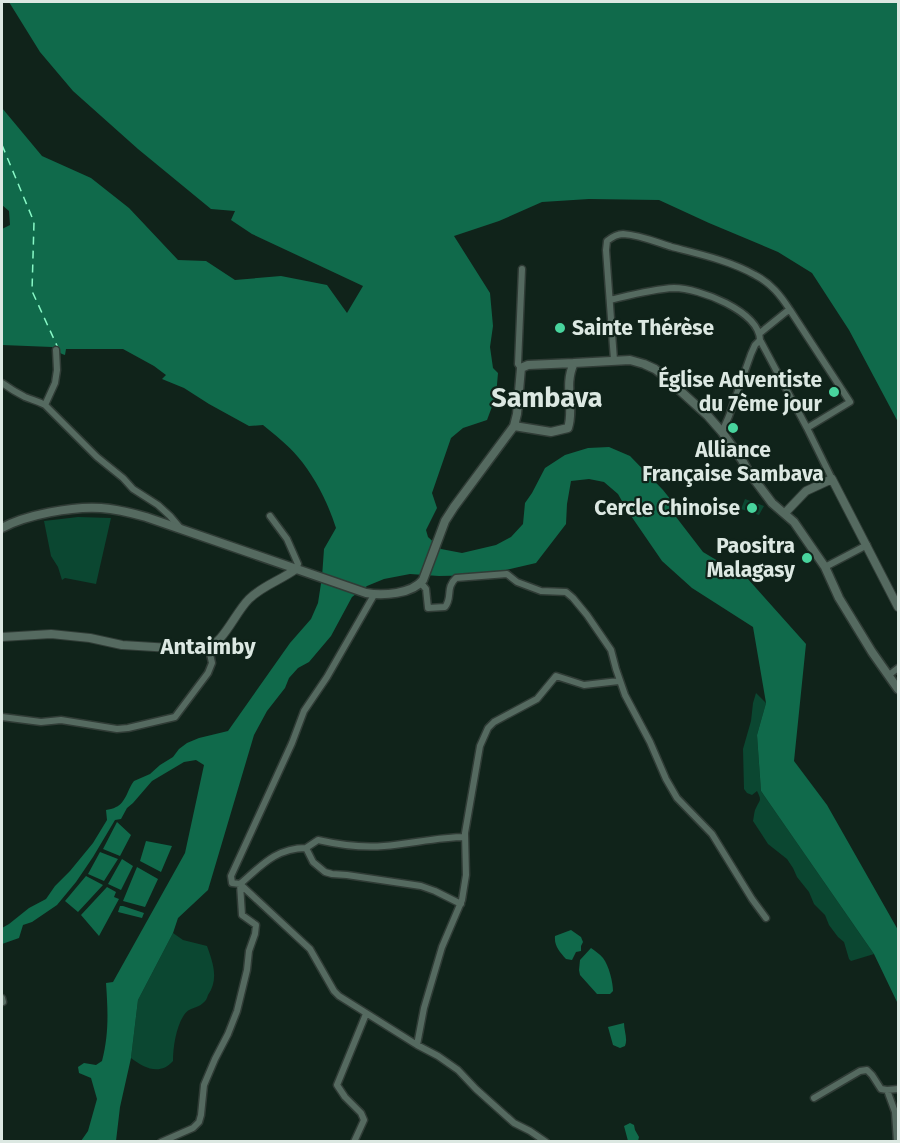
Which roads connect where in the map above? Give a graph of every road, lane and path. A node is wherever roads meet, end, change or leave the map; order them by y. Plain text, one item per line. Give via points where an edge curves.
1 (522, 269) dead end
2 (610, 300) junction
3 (790, 310) junction
4 (760, 336) junction
5 (56, 350) dead end
6 (614, 360) junction
7 (574, 363) junction
8 (521, 368) junction
9 (2, 383) edge
10 (45, 405) junction
11 (514, 426) junction
12 (807, 428) junction
13 (722, 432) junction
14 (832, 479) junction
15 (785, 513) junction
16 (270, 516) dead end
17 (2, 528) edge
18 (182, 529) junction
19 (867, 545) junction
20 (825, 567) junction
21 (296, 569) junction
22 (422, 581) junction
23 (370, 594) junction
24 (898, 607) edge
25 (2, 638) edge
26 (209, 649) junction
27 (898, 668) edge
28 (889, 675) junction
29 (620, 681) junction
30 (898, 689) edge
31 (2, 717) edge
32 (465, 837) junction
33 (306, 848) junction
34 (240, 884) junction
35 (461, 904) junction
36 (766, 918) dead end
37 (366, 1014) junction
38 (417, 1045) junction
39 (898, 1089) edge
40 (887, 1090) junction
41 (814, 1098) dead end
42 (161, 1142) edge
43 (354, 1142) edge
44 (546, 1142) edge
45 (897, 1142) edge

1 - 8 street via 518,354
2 - 3 street via 607,241 621,234 709,256 754,274 778,293
2 - 4 street via 684,288 740,311 752,321
2 - 6 street
3 - 4 street
3 - 12 street via 850,402
4 - 12 street
4 - 13 street
5 - 10 street via 57,370
6 - 7 main road
6 - 13 main road via 630,360 655,369
7 - 8 main road
7 - 11 main road via 569,379 568,428 551,432
8 - 11 main road
9 - 10 street
10 - 18 street via 97,457
11 - 22 main road via 445,521
12 - 14 street
13 - 15 main road via 772,503
14 - 15 street via 807,491
14 - 19 street
15 - 20 main road
16 - 21 street via 287,539 298,564
17 - 18 main road via 44,513 100,508
18 - 21 main road
19 - 20 street
19 - 24 street
20 - 28 main road via 839,598
21 - 23 main road
21 - 26 street via 248,599
22 - 23 main road via 405,591
22 - 29 street via 428,608 445,607 450,585 456,578 507,574 541,591 566,592 611,650
23 - 34 street via 327,677 304,711 231,876 232,883
25 - 26 street via 51,634 123,645
26 - 31 street via 212,663 208,673 175,717 117,729 61,720 41,722
27 - 28 street
28 - 30 main road
29 - 32 street via 584,685 556,676 537,699 488,728 480,746
29 - 36 street via 677,798 712,834
32 - 33 street via 384,846 347,846 318,840
32 - 35 street via 466,875
33 - 34 street via 271,857
33 - 35 street via 313,862 325,872 421,886
34 - 37 street via 310,949 334,991
34 - 42 street via 242,915 256,925 237,1011 204,1085 199,1122
35 - 38 street via 442,947
37 - 38 street
37 - 43 street via 337,1084 364,1120
38 - 44 street via 458,1070 514,1123
39 - 40 street
40 - 41 street via 881,1089 867,1070
40 - 45 street via 895,1112

